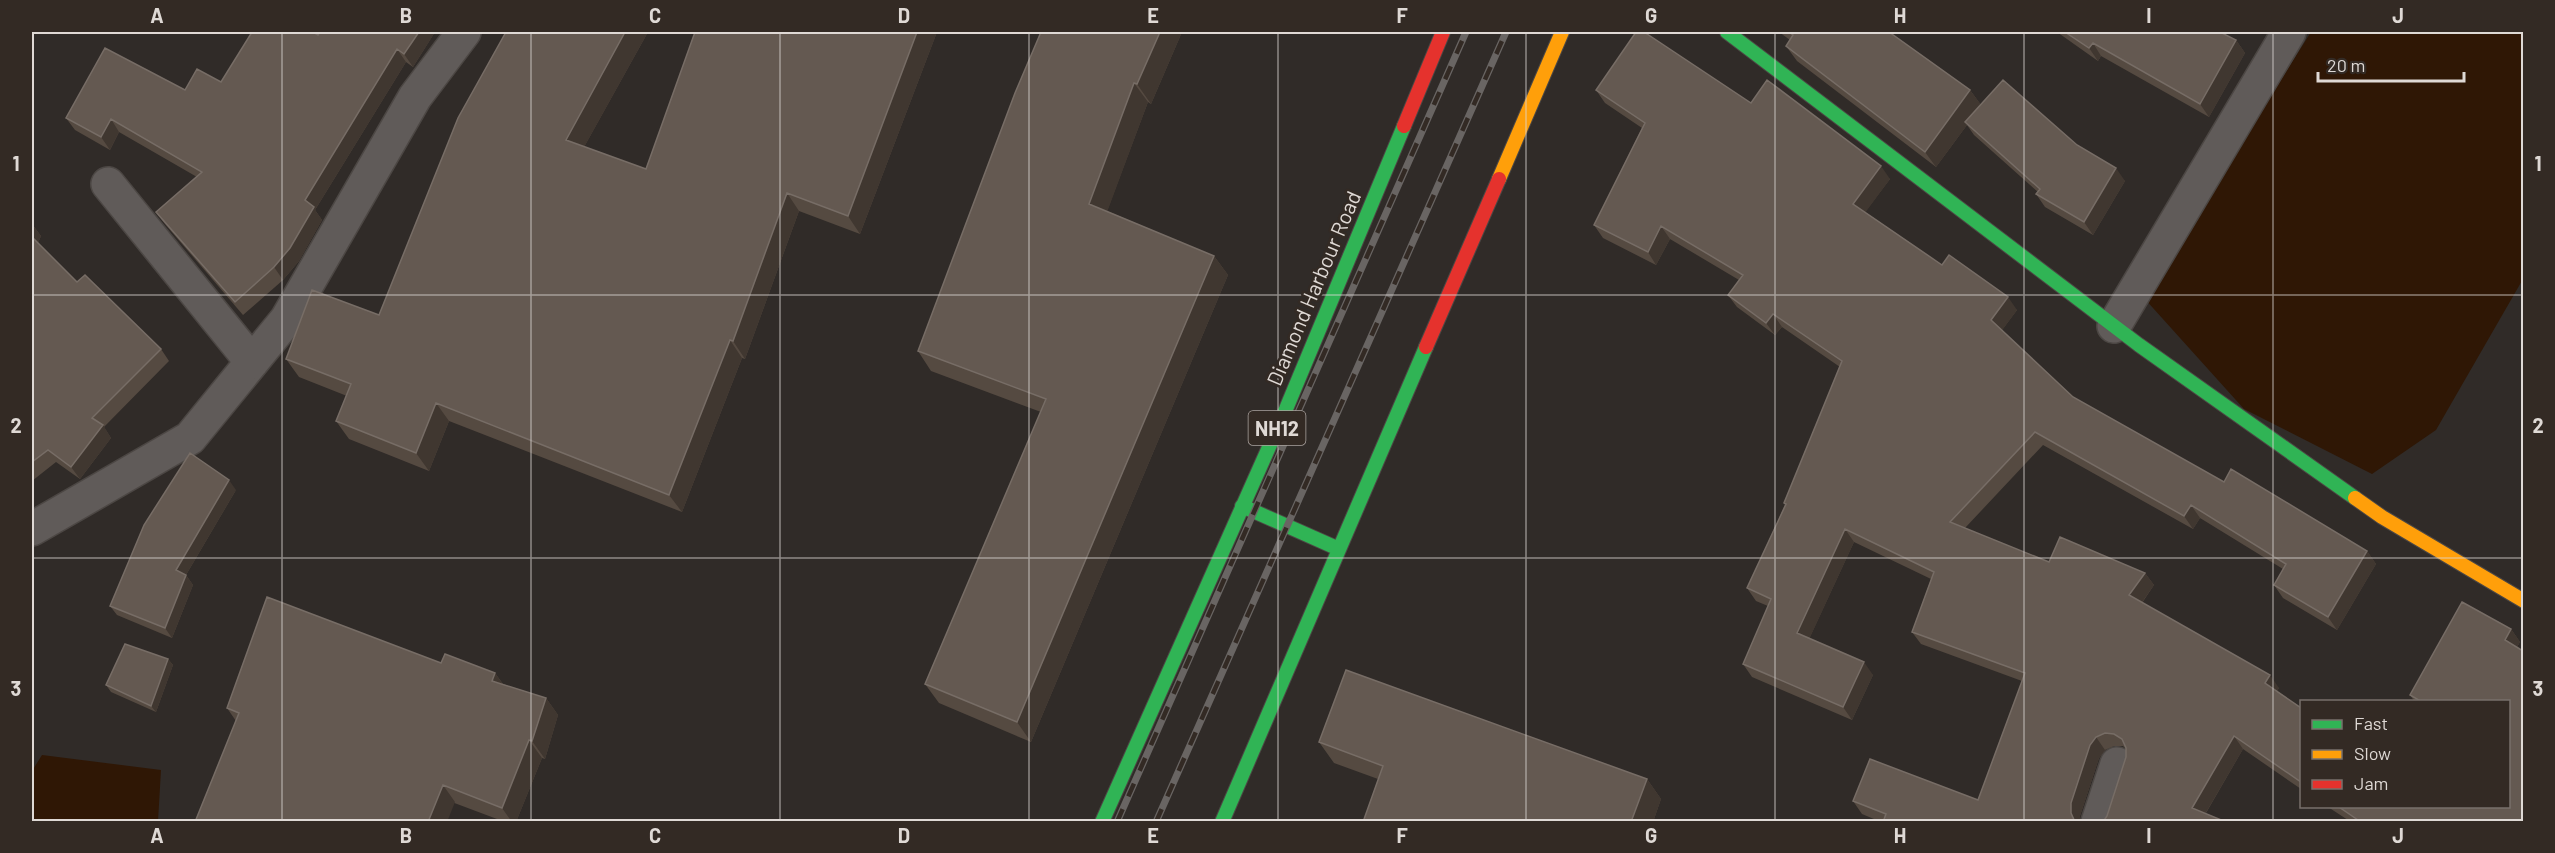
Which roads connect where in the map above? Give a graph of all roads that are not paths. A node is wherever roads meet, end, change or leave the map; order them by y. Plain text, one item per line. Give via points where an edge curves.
1 (464, 32) edge
2 (1443, 32) edge
3 (1562, 32) edge
4 (1727, 32) edge
5 (2289, 32) edge
6 (108, 184) dead end
7 (2114, 326) junction
8 (252, 362) junction
9 (1242, 506) junction
10 (32, 529) edge
11 (1339, 549) junction
12 (2523, 601) edge
13 (2117, 764) dead end
14 (1102, 822) edge
15 (1222, 822) edge
16 (2098, 822) edge

1 - 8 street via 415,97 287,319
2 - 9 main road, Diamond Harbour Road / NH12
3 - 11 main road
4 - 7 main road
5 - 7 street
6 - 8 street
7 - 12 main road via 2382,517
8 - 10 street via 190,438
9 - 11 main road
9 - 14 main road, Diamond Harbour Road / NH12
11 - 15 main road
13 - 16 street

